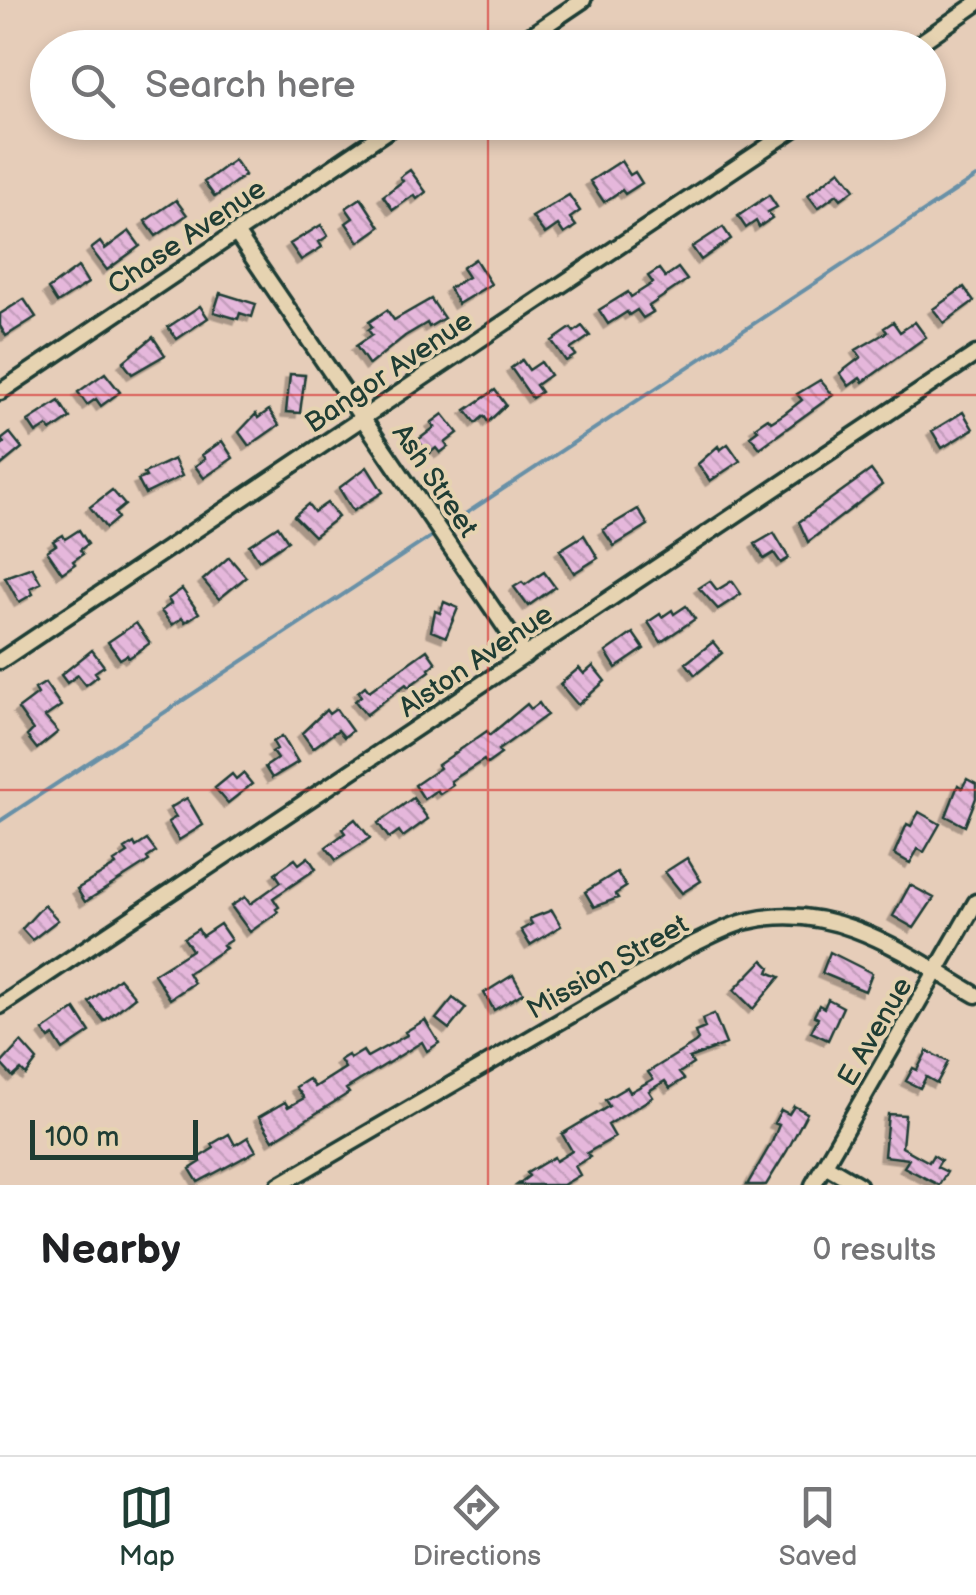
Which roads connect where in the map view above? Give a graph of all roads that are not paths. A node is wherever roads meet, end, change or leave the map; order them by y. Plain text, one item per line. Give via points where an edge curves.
1 (583, 0) edge
2 (976, 4) edge
3 (539, 30) edge
4 (939, 30) edge
5 (373, 140) edge
6 (777, 140) edge
7 (236, 233) junction
8 (976, 354) edge
9 (0, 392) edge
10 (363, 418) junction
11 (525, 656) junction
12 (0, 660) edge
13 (976, 902) edge
14 (938, 972) junction
15 (976, 995) edge
16 (0, 1006) edge
17 (825, 1165) junction
18 (279, 1185) edge
19 (813, 1185) edge
20 (859, 1185) edge

1 - 3 street
2 - 4 street
5 - 7 street, Chase Avenue
6 - 10 street, Bangor Avenue
7 - 9 street, Chase Avenue
7 - 10 street, Ash Street
8 - 11 street, Alston Avenue
10 - 11 street, Ash Street
10 - 12 street, Bangor Avenue
11 - 16 street, Alston Avenue
13 - 14 street, E Avenue
14 - 15 street, Mission Street
14 - 17 street, E Avenue
14 - 18 street, Mission Street via 850,924 802,915 747,921 691,945
17 - 19 street, E Avenue
17 - 20 street

